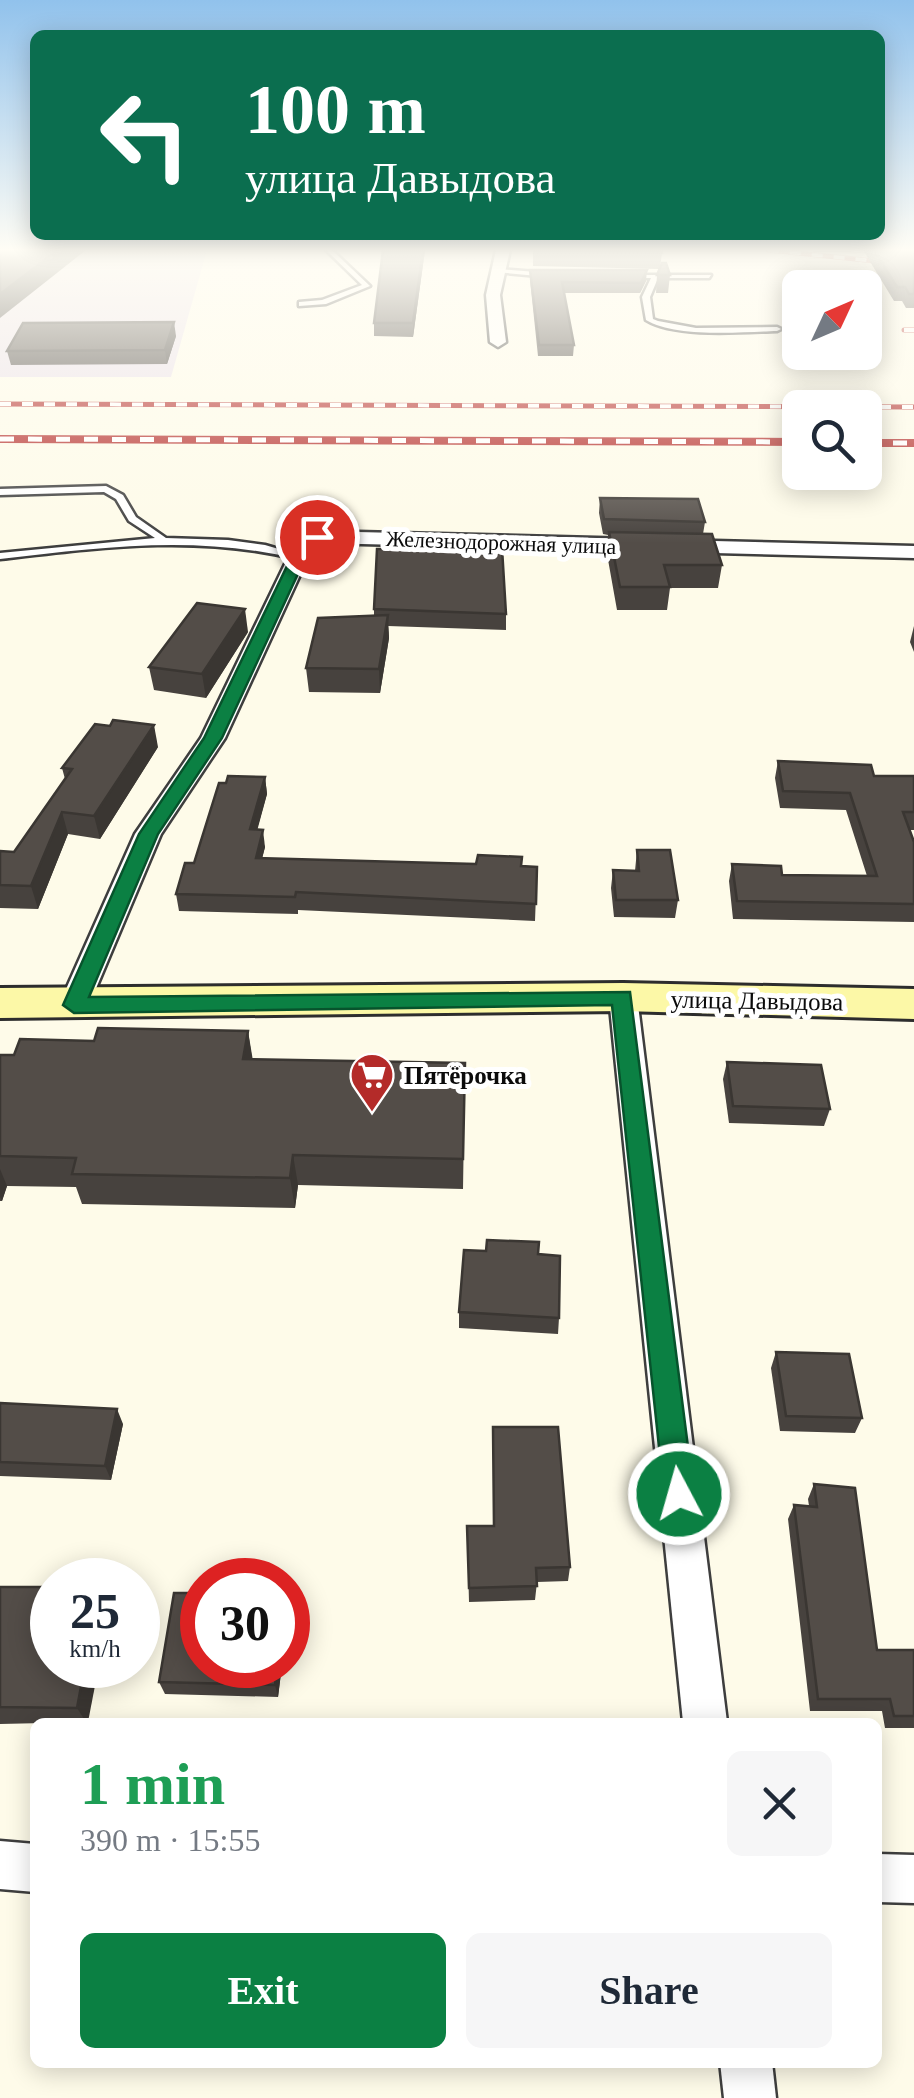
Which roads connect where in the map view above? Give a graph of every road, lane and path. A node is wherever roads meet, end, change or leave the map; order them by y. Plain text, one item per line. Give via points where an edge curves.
1 (0, 492) edge
2 (161, 538) junction
3 (914, 552) edge
4 (0, 556) edge
5 (301, 556) junction
6 (622, 997) junction
7 (0, 1004) edge
8 (914, 1004) edge
9 (74, 1005) junction
10 (705, 1718) edge
11 (0, 1865) edge
12 (30, 1868) edge
13 (882, 1878) edge
14 (914, 1879) edge
15 (747, 2068) edge
16 (750, 2098) edge

1 - 2 lane via 106,489 120,497 132,519
2 - 4 lane
2 - 5 lane via 268,546
3 - 5 street, Железнодорожная улица via 317,537
5 - 9 street via 213,738 148,834
6 - 8 main road, улица Давыдова
6 - 9 main road, улица Давыдова
6 - 10 street
7 - 9 main road, улица Давыдова
11 - 12 street
13 - 14 street
15 - 16 street

